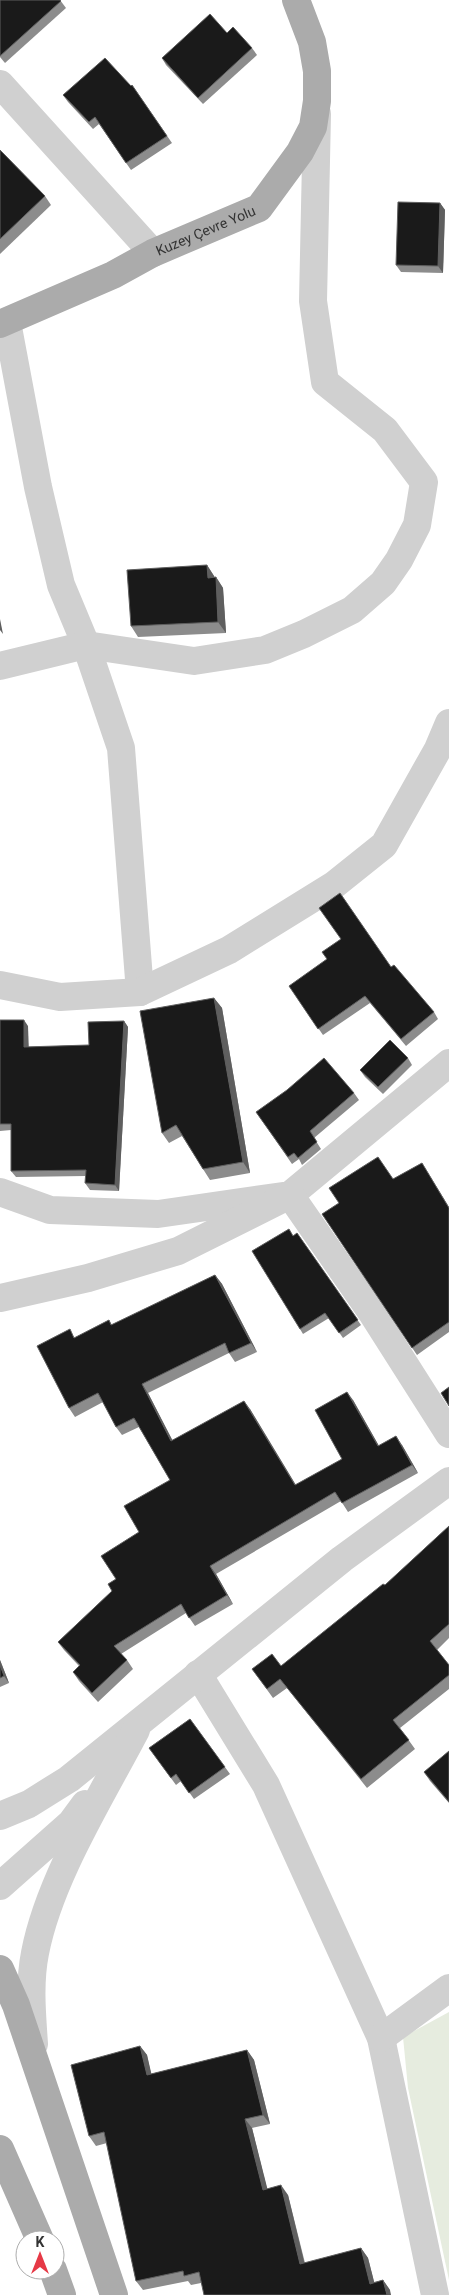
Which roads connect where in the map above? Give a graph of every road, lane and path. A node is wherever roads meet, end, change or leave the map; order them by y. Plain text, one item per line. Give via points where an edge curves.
1 (296, 0) edge
2 (0, 84) edge
3 (317, 101) junction
4 (153, 253) junction
5 (4, 323) edge
6 (86, 645) junction
7 (0, 666) edge
8 (449, 723) edge
9 (443, 756) edge
10 (0, 985) edge
11 (140, 992) junction
12 (449, 1063) edge
13 (0, 1192) edge
14 (290, 1196) junction
15 (0, 1298) edge
16 (449, 1434) edge
17 (449, 1481) edge
18 (198, 1674) junction
19 (139, 1724) junction
20 (0, 1816) edge
21 (0, 1886) edge
22 (0, 1969) edge
23 (449, 1988) edge
24 (382, 2038) junction
25 (35, 2061) junction
26 (0, 2149) edge
27 (36, 2230) edge
28 (57, 2280) edge
29 (62, 2295) edge
30 (114, 2295) edge
31 (435, 2295) edge

1 - 3 main road, Kuzey Çevre Yolu via 312,42 317,71
2 - 4 street
3 - 4 main road, Kuzey Çevre Yolu via 313,127 300,152 259,208
3 - 6 street via 313,301 325,382 385,430 424,482 417,525 383,583 352,610 265,650 194,661
4 - 5 main road, Kuzey Çevre Yolu via 113,275
5 - 6 street via 61,585
6 - 7 street
6 - 11 street via 121,748
8 - 9 street
9 - 11 street via 384,845 334,885 229,950
10 - 11 street via 60,997
12 - 14 street
13 - 14 street via 50,1210 158,1214
14 - 15 street via 178,1251 88,1278
14 - 16 street via 372,1314
17 - 18 street via 342,1559
18 - 19 street
18 - 24 street via 266,1785
19 - 20 street via 69,1779 29,1804
19 - 21 street via 105,1779 71,1823
19 - 25 street via 68,1861 47,1911 35,1952 31,1987
22 - 25 main road
23 - 24 street
24 - 31 street
25 - 30 main road
26 - 27 main road
28 - 29 main road

